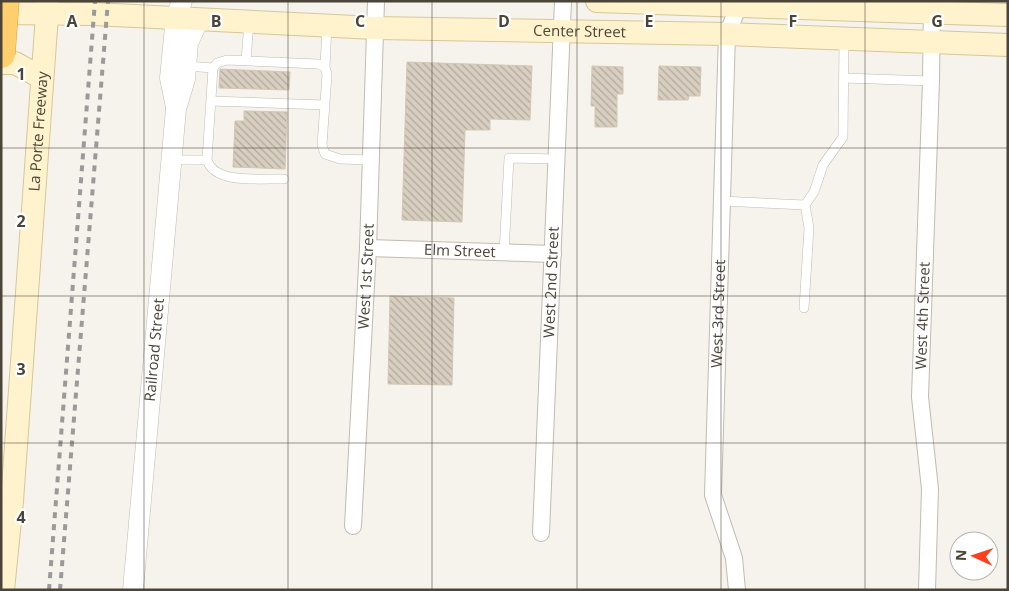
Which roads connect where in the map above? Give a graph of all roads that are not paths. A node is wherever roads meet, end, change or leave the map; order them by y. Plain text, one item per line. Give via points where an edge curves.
1 (5, 1) edge
2 (376, 1) edge
3 (563, 1) edge
4 (599, 1) edge
5 (703, 4) edge
6 (740, 4) edge
7 (814, 6) edge
8 (932, 7) edge
9 (48, 8) edge
10 (179, 9) edge
11 (1, 13) edge
12 (1008, 15) edge
13 (199, 18) junction
14 (249, 21) junction
15 (327, 25) junction
16 (375, 28) junction
17 (563, 31) junction
18 (727, 34) junction
19 (844, 38) junction
20 (932, 42) junction
21 (1008, 45) edge
22 (1, 54) edge
23 (246, 61) junction
24 (1, 62) edge
25 (186, 66) junction
26 (325, 67) junction
27 (213, 68) junction
28 (42, 78) junction
29 (844, 78) junction
30 (931, 82) junction
31 (211, 101) junction
32 (325, 105) junction
33 (176, 109) junction
34 (557, 159) junction
35 (171, 160) junction
36 (207, 160) junction
37 (371, 160) junction
38 (284, 179) dead end
39 (722, 201) junction
40 (805, 205) junction
41 (368, 248) junction
42 (504, 253) junction
43 (553, 254) junction
44 (804, 308) dead end
45 (353, 526) dead end
46 (541, 534) dead end
47 (3, 590) edge
48 (133, 590) edge
49 (736, 590) edge
50 (927, 590) edge

1 - 22 highway, bridge
2 - 16 street, West 1st Street
3 - 17 street, West 2nd Street
4 - 5 main road, Center Street
5 - 6 main road, Center Street
6 - 7 main road, Center Street
6 - 18 street
7 - 8 main road, Center Street
8 - 12 main road, Center Street
8 - 20 street, West 4th Street
9 - 10 main road, Center Street
9 - 11 main road, Center Street
9 - 28 main road, La Porte Freeway
10 - 13 main road, Center Street
10 - 33 street, Railroad Street via 170,78
13 - 14 main road, Center Street
13 - 25 street, Railroad Street via 188,44
14 - 15 main road, Center Street
14 - 23 lane
15 - 16 main road, Center Street
15 - 26 lane
16 - 17 main road, Center Street
16 - 37 street, West 1st Street
17 - 18 main road, Center Street
17 - 34 street, West 2nd Street
18 - 19 main road, Center Street
18 - 39 street, West 3rd Street
19 - 20 main road, Center Street
19 - 29 lane
20 - 21 main road, Center Street
20 - 30 street, West 4th Street
23 - 26 lane
23 - 27 lane via 227,60
24 - 28 main road via 15,63
25 - 27 lane
25 - 33 street, Railroad Street
26 - 32 lane
27 - 31 lane
28 - 47 main road, La Porte Freeway
29 - 30 lane
29 - 40 lane via 843,137 823,165 814,192
30 - 50 street, West 4th Street via 920,397 930,489
31 - 32 lane
31 - 36 lane
32 - 37 lane via 322,145 325,154 340,159
33 - 35 street, Railroad Street
34 - 42 lane via 509,158
34 - 43 street, West 2nd Street
35 - 36 lane
35 - 48 street, Railroad Street
36 - 38 lane via 209,168 226,177
37 - 41 street, West 1st Street
39 - 40 lane
39 - 49 street, West 3rd Street via 713,495 734,558
40 - 44 lane via 809,228
41 - 42 street, Elm Street
41 - 45 street, West 1st Street
42 - 43 street, Elm Street
43 - 46 street, West 2nd Street

